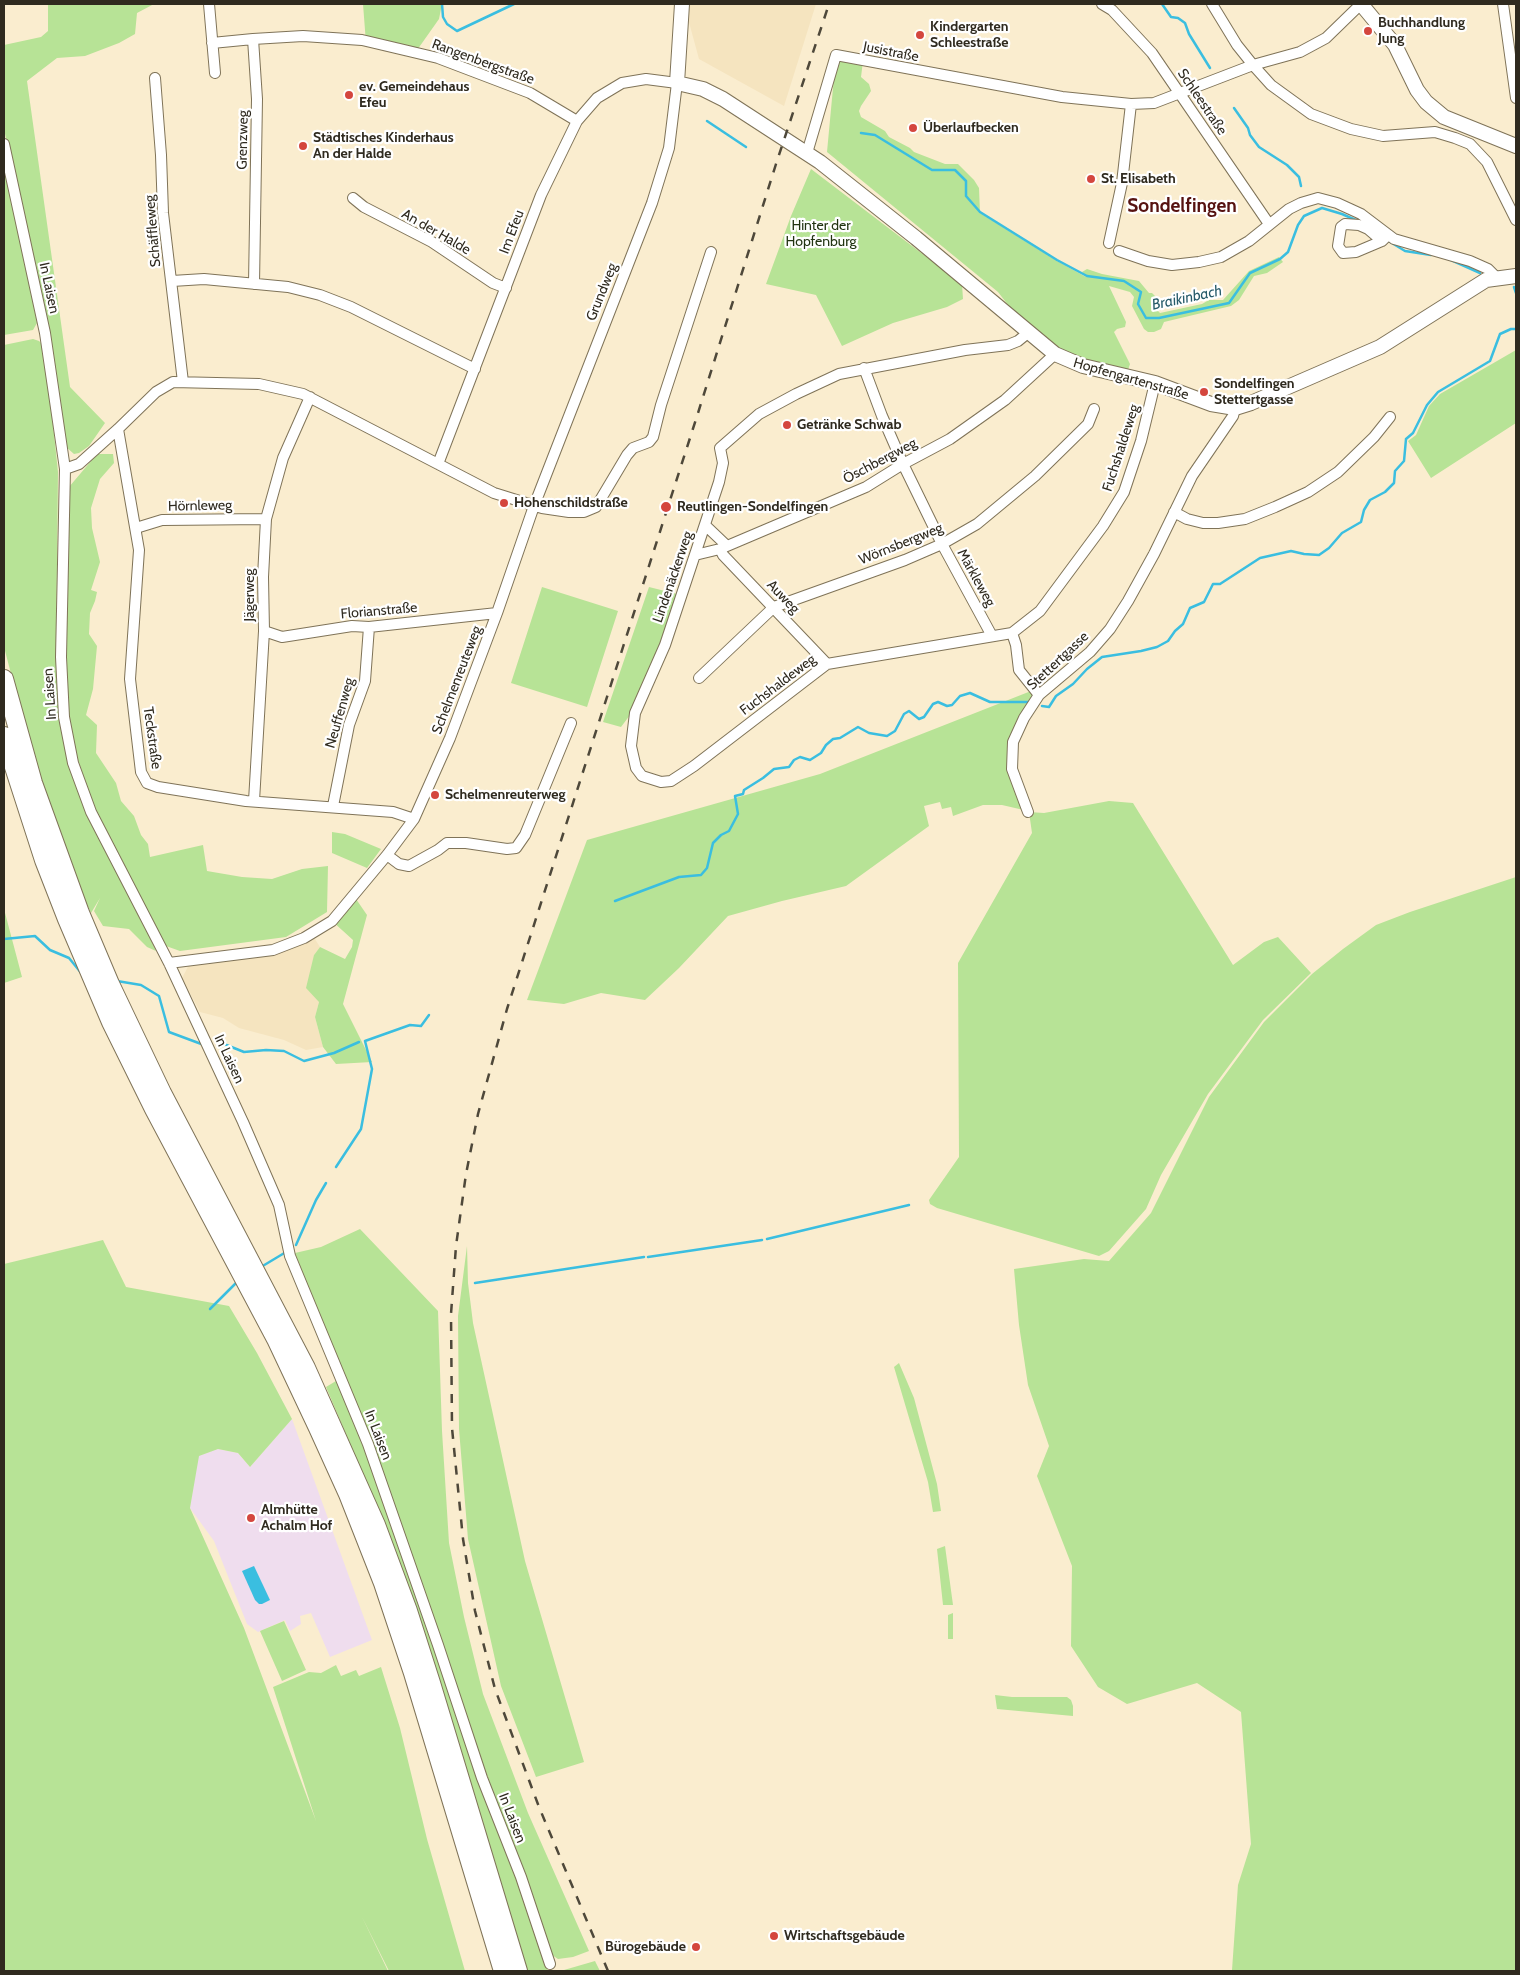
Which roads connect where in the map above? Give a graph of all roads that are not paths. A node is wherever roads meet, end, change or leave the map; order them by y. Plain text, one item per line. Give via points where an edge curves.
1 (209, 4) edge
2 (682, 4) edge
3 (1102, 4) edge
4 (1212, 4) edge
5 (1361, 4) edge
6 (1501, 4) edge
7 (1505, 16) junction
8 (1516, 17) edge
9 (254, 38) junction
10 (212, 43) junction
11 (1253, 65) junction
12 (215, 73) dead end
13 (155, 78) dead end
14 (678, 83) junction
15 (1180, 94) junction
16 (1516, 98) edge
17 (1131, 104) junction
18 (577, 121) junction
19 (4, 144) edge
20 (1516, 146) edge
21 (807, 153) junction
22 (353, 198) dead end
23 (1516, 220) edge
24 (1269, 224) junction
25 (1109, 243) dead end
26 (1119, 251) dead end
27 (711, 252) dead end
28 (1516, 276) edge
29 (1496, 277) junction
30 (172, 281) junction
31 (254, 284) junction
32 (506, 288) junction
33 (1029, 332) junction
34 (1056, 354) junction
35 (475, 368) junction
36 (864, 368) junction
37 (183, 382) junction
38 (1155, 383) junction
39 (310, 398) junction
40 (1235, 408) junction
41 (1094, 409) dead end
42 (1390, 417) dead end
43 (118, 429) junction
44 (438, 464) junction
45 (903, 464) junction
46 (65, 469) junction
47 (534, 506) junction
48 (1174, 512) junction
49 (266, 519) junction
50 (705, 525) junction
51 (136, 528) junction
52 (942, 544) junction
53 (723, 547) junction
54 (695, 555) junction
55 (774, 607) junction
56 (498, 613) junction
57 (369, 627) junction
58 (264, 631) junction
59 (1012, 633) junction
60 (992, 636) junction
61 (827, 664) junction
62 (699, 678) dead end
63 (4, 679) edge
64 (1039, 695) junction
65 (635, 712) joint
66 (571, 723) dead end
67 (4, 736) edge
68 (254, 801) junction
69 (333, 806) junction
70 (1028, 812) dead end
71 (414, 819) junction
72 (388, 855) junction
73 (73, 916) junction
74 (169, 963) junction
75 (260, 1294) junction
76 (550, 1964) dead end
77 (503, 1971) edge
78 (518, 1971) edge

1 - 10 street
2 - 14 street
3 - 15 street, Schleestraße via 1112,10 1152,53
4 - 11 street
5 - 11 street, Jusistraße via 1326,38 1300,52
5 - 20 street via 1396,45 1426,102 1444,117
6 - 7 street
7 - 8 street
7 - 16 street
9 - 10 street
9 - 18 street, Rangenbergstraße via 303,36 362,40 438,58 530,93
9 - 31 street, Grenzweg via 258,99
10 - 12 street
11 - 15 street, Jusistraße
11 - 23 street via 1272,85 1311,114 1344,127 1383,136 1435,132 1470,144 1493,172
13 - 30 street, Schäffleweg
14 - 18 street, Im Efeu via 646,79 622,83 597,98
14 - 21 street via 703,89 724,99
14 - 47 street, Grundweg via 669,148 652,203
15 - 17 street, Jusistraße via 1154,104
15 - 24 street, Schleestraße
17 - 21 street, Jusistraße via 1045,94 836,56
17 - 25 street via 1122,183
18 - 32 street, Im Efeu via 547,180
19 - 46 street, In Laisen via 45,333
21 - 33 street
22 - 32 street, An der Halde
24 - 26 street via 1249,241 1221,256 1199,262 1172,265
24 - 29 street via 1301,203 1326,199 1361,214 1385,238 1470,261 1488,269
27 - 47 street via 653,438 633,448 627,455 596,507 584,512 569,512
28 - 29 street, Hopfengartenstraße
29 - 40 street, Hopfengartenstraße via 1486,280 1380,347 1251,404
30 - 31 street via 204,279
30 - 37 street, Schäffleweg
31 - 35 street via 288,287 320,295
32 - 35 street, Im Efeu
33 - 34 street, Hopfengartenstraße
33 - 36 street via 1008,345
34 - 38 street, Hopfengartenstraße via 1083,366
34 - 45 street, Öschbergweg via 1005,400 950,439
35 - 44 street, Im Efeu
36 - 45 street, Märkleweg
36 - 50 street, Lindenäckerweg via 839,374 773,406 744,425 720,448 723,464
37 - 39 street via 259,384
37 - 43 street via 172,382 156,392
38 - 40 street, Hopfengartenstraße via 1212,404
38 - 59 street, Fuchshaldeweg via 1124,492 1040,611
39 - 44 street
39 - 49 street, Jägerweg via 283,458
40 - 48 street, Stettertgasse via 1233,416 1192,476
41 - 52 street, Wörnsbergweg via 1088,424 1035,476 977,524
42 - 48 street via 1378,439 1308,492 1245,518 1218,523 1203,523
43 - 46 street via 79,464
43 - 51 street, Teckstraße
44 - 47 street via 477,486
45 - 52 street, Märkleweg
45 - 53 street, Öschbergweg via 866,487
46 - 74 street, In Laisen via 61,657 64,717 73,764 91,812
47 - 56 street, Schelmenreuteweg
48 - 64 street, Stettertgasse via 1154,554 1110,629 1090,652
49 - 51 street, Hörnleweg via 162,520
49 - 58 street, Jägerweg
50 - 53 street, Auweg
50 - 54 street, Lindenäckerweg
51 - 68 street, Teckstraße via 139,572 130,679 141,772 147,783 158,787
52 - 55 street, Wörnsbergweg
52 - 60 street, Märkleweg
53 - 54 street, Öschbergweg
53 - 55 street, Auweg via 723,555
54 - 65 street, Lindenäckerweg via 665,645
55 - 61 street, Auweg
55 - 62 street, Wörnsbergweg
56 - 57 street, Florianstraße
56 - 71 street, Schelmenreuteweg via 450,738
57 - 58 street, Florianstraße via 352,626 282,637
57 - 69 street, Neuffenweg via 365,681 349,724
58 - 68 street, Jägerweg
59 - 60 street, Fuchshaldeweg
59 - 64 street via 1019,670
60 - 61 street, Fuchshaldeweg
61 - 65 street, Fuchshaldeweg via 671,781 650,779 642,776 636,768 631,746
63 - 73 highway
64 - 70 street, Stettertgasse via 1013,742 1012,770
66 - 72 street via 525,835 516,848 447,843 408,866 399,864
67 - 73 highway via 33,828
68 - 69 street, Teckstraße
69 - 71 street, Teckstraße via 393,812
71 - 72 street, Schelmenreuteweg
72 - 74 street, Schelmenreuteweg via 332,921 304,938 274,950
73 - 75 highway via 117,1018 162,1093
74 - 76 street, In Laisen via 278,1206 290,1256 368,1444 482,1778 521,1877
75 - 77 highway via 383,1582
75 - 78 highway via 330,1419 393,1569 434,1691

